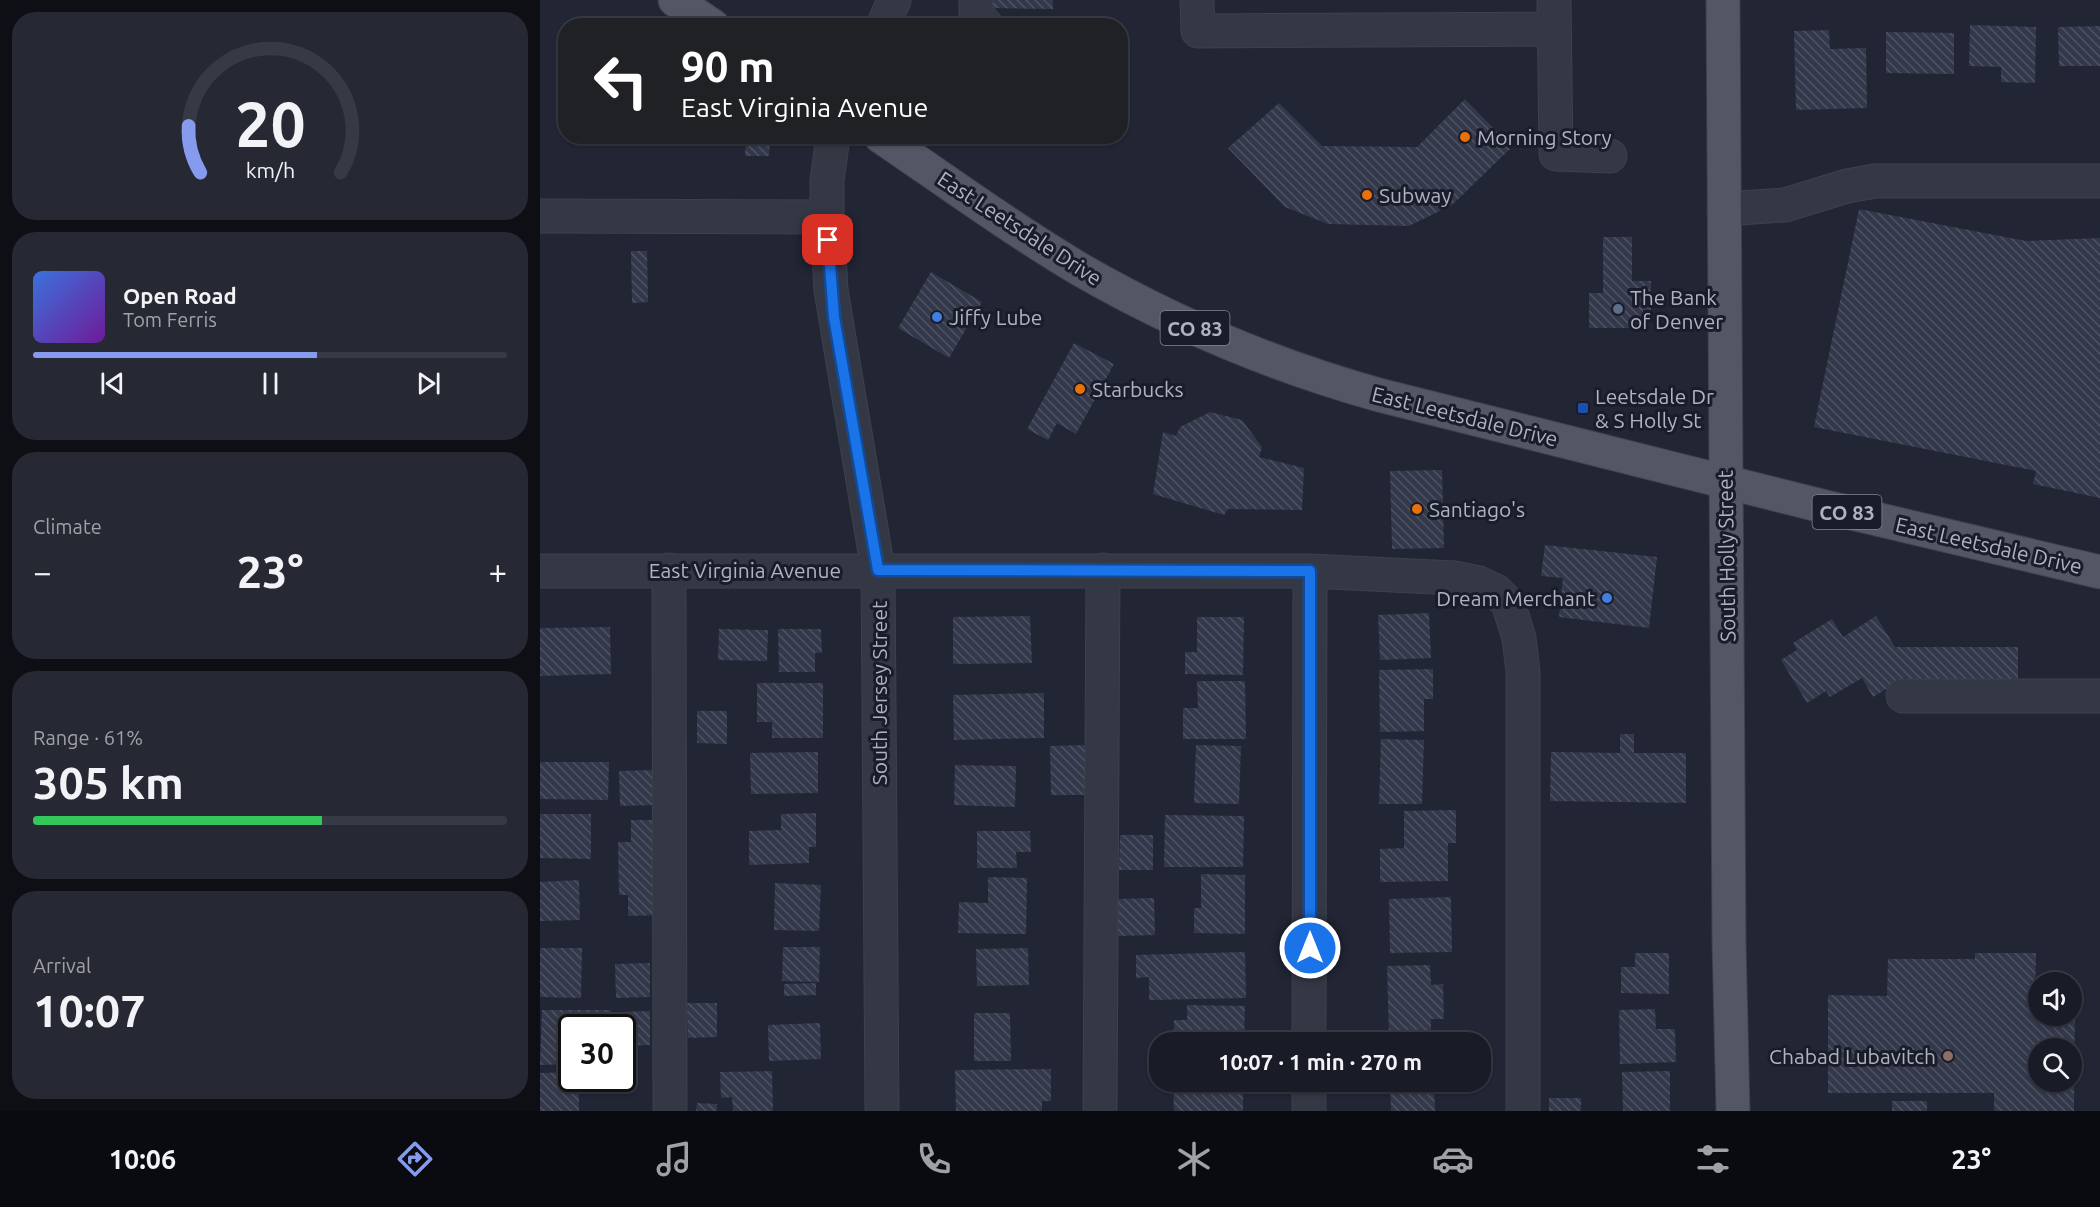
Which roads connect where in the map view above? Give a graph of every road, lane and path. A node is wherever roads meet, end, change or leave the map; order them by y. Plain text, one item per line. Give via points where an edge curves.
1 (675, 0) edge
2 (894, 0) edge
3 (976, 0) edge
4 (1197, 0) edge
5 (1723, 0) edge
6 (1554, 14) edge
7 (701, 18) edge
8 (886, 18) edge
9 (980, 18) edge
10 (832, 144) edge
11 (892, 144) edge
12 (1610, 156) dead end
13 (2100, 181) edge
14 (1725, 209) junction
15 (540, 216) edge
16 (826, 217) junction
17 (1725, 481) junction
18 (669, 570) junction
19 (878, 570) junction
20 (1103, 570) junction
21 (540, 571) edge
22 (1310, 571) junction
23 (2100, 572) edge
24 (1903, 696) dead end
25 (2100, 696) edge
26 (1309, 1032) edge
27 (1309, 1092) edge
28 (670, 1111) edge
29 (882, 1111) edge
30 (1100, 1111) edge
31 (1309, 1111) edge
32 (1523, 1111) edge
33 (1733, 1111) edge

1 - 7 main road
2 - 8 street
3 - 9 street
4 - 6 street via 1198,31
5 - 14 main road, South Holly Street
6 - 12 street via 1556,154
10 - 16 street, South Jersey Street
11 - 17 main road, East Leetsdale Drive / CO 83 via 1079,268 1143,303 1256,355 1379,395
13 - 14 street via 1875,180 1785,205
14 - 17 main road, South Holly Street
15 - 16 street
16 - 19 street, South Jersey Street via 834,317
17 - 23 main road, East Leetsdale Drive / CO 83
17 - 33 main road, South Holly Street
18 - 19 street, East Virginia Avenue
18 - 21 street, East Virginia Avenue
18 - 28 street
19 - 20 street, East Virginia Avenue
19 - 29 street, South Jersey Street
20 - 22 street, East Virginia Avenue
20 - 30 street
22 - 26 street
22 - 32 street, East Virginia Avenue via 1454,578 1479,583 1496,591 1508,603 1514,618 1523,671
24 - 25 street
27 - 31 street

